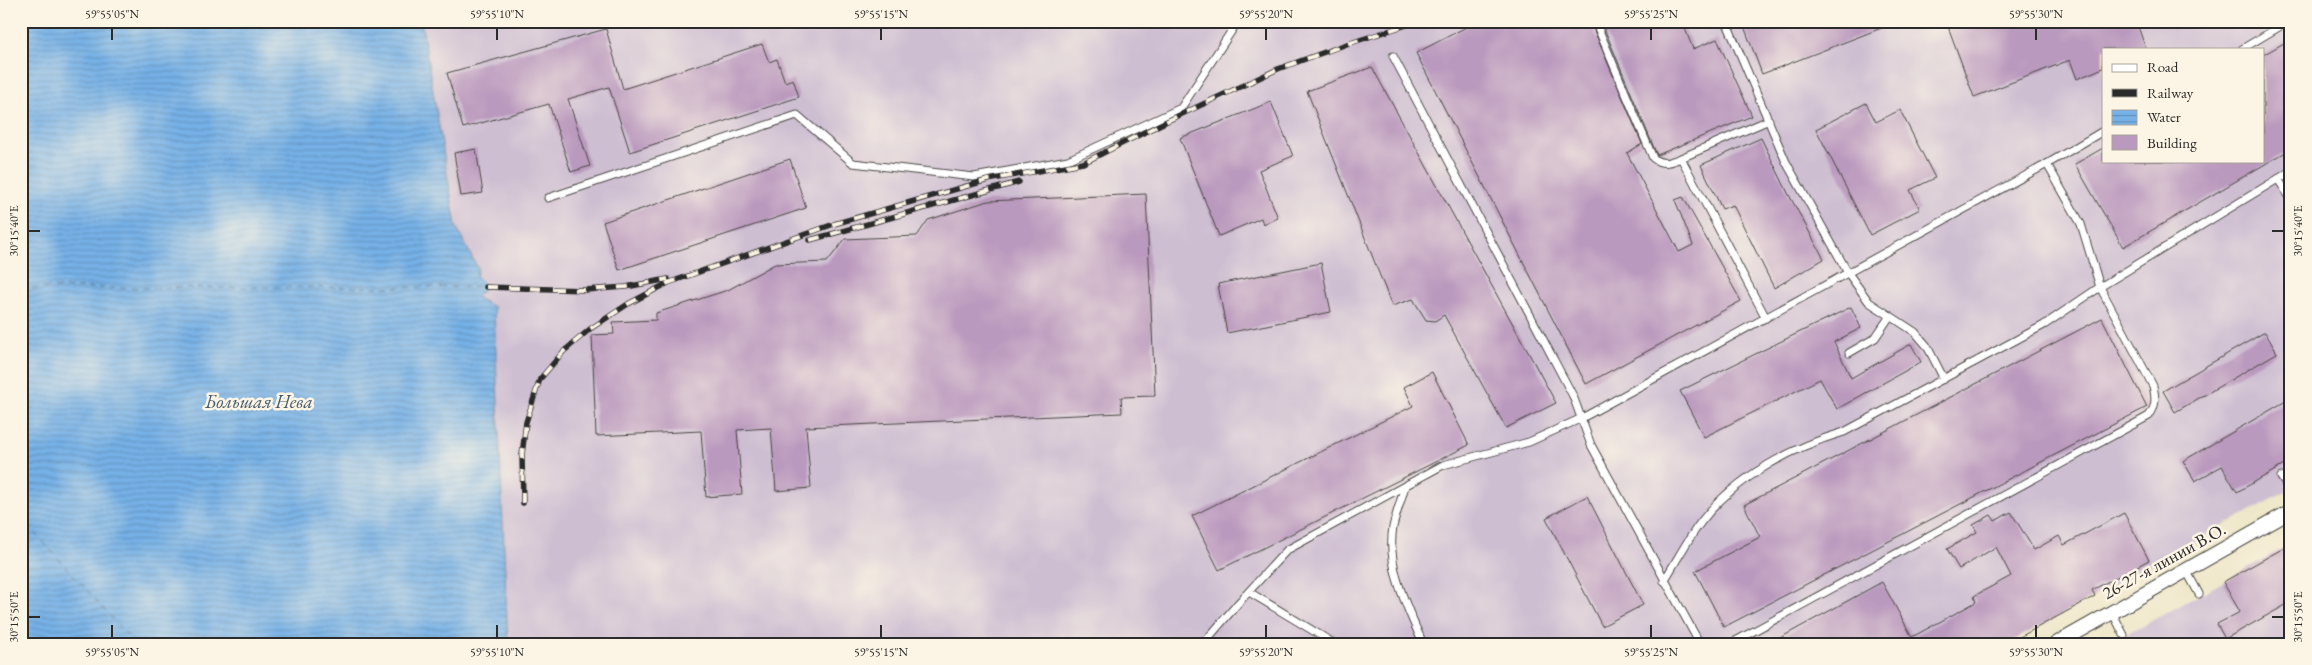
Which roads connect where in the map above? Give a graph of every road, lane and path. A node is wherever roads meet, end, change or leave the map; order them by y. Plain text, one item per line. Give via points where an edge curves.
1 (1238, 21) edge
2 (1595, 21) edge
3 (1726, 21) edge
4 (2289, 21) edge
5 (2244, 48) edge
6 (1394, 56) dead end
7 (1769, 120) junction
8 (2102, 132) edge
9 (1681, 158) junction
10 (2047, 164) junction
11 (2291, 171) edge
12 (2278, 179) junction
13 (548, 198) dead end
14 (2291, 199) edge
15 (1848, 272) junction
16 (2100, 287) junction
17 (1890, 316) junction
18 (1766, 318) junction
19 (1849, 353) dead end
20 (1944, 379) junction
21 (1582, 418) junction
22 (2281, 477) dead end
23 (1405, 486) junction
24 (2291, 493) edge
25 (2291, 511) edge
26 (2186, 570) junction
27 (1664, 581) junction
28 (1249, 592) junction
29 (2199, 594) dead end
30 (2112, 612) junction
31 (2124, 635) dead end
32 (1203, 644) edge
33 (1335, 644) edge
34 (1423, 644) edge
35 (1700, 644) edge
36 (1730, 644) edge
37 (2056, 644) edge

1 - 13 lane via 1181,108 1068,160 974,176 853,164 797,115
2 - 9 lane via 1653,158 1660,163 1668,163
3 - 7 lane
4 - 5 lane
6 - 21 lane
7 - 9 lane
7 - 15 lane via 1786,162
8 - 10 lane
9 - 18 lane
10 - 15 lane
10 - 16 lane via 2081,224
11 - 12 lane
12 - 14 lane
12 - 16 lane
15 - 17 lane via 1869,302
15 - 18 lane
16 - 20 lane via 2044,325
16 - 36 lane via 2153,386 2156,398 2149,416
17 - 19 lane via 1875,338
17 - 20 lane via 1915,332 1927,346
18 - 21 lane
20 - 27 lane via 1844,432 1815,441 1746,480 1700,523
21 - 23 lane via 1529,442 1443,465
21 - 27 lane via 1591,445
22 - 24 lane
23 - 28 lane via 1287,550
23 - 34 lane via 1393,528 1392,549 1396,576
25 - 26 street, 26-27-я линии В.О.
26 - 29 lane
26 - 30 street, 26-27-я линии В.О.
27 - 35 lane
28 - 32 lane
28 - 33 lane
30 - 31 lane
30 - 37 street, 26-27-я линии В.О.

